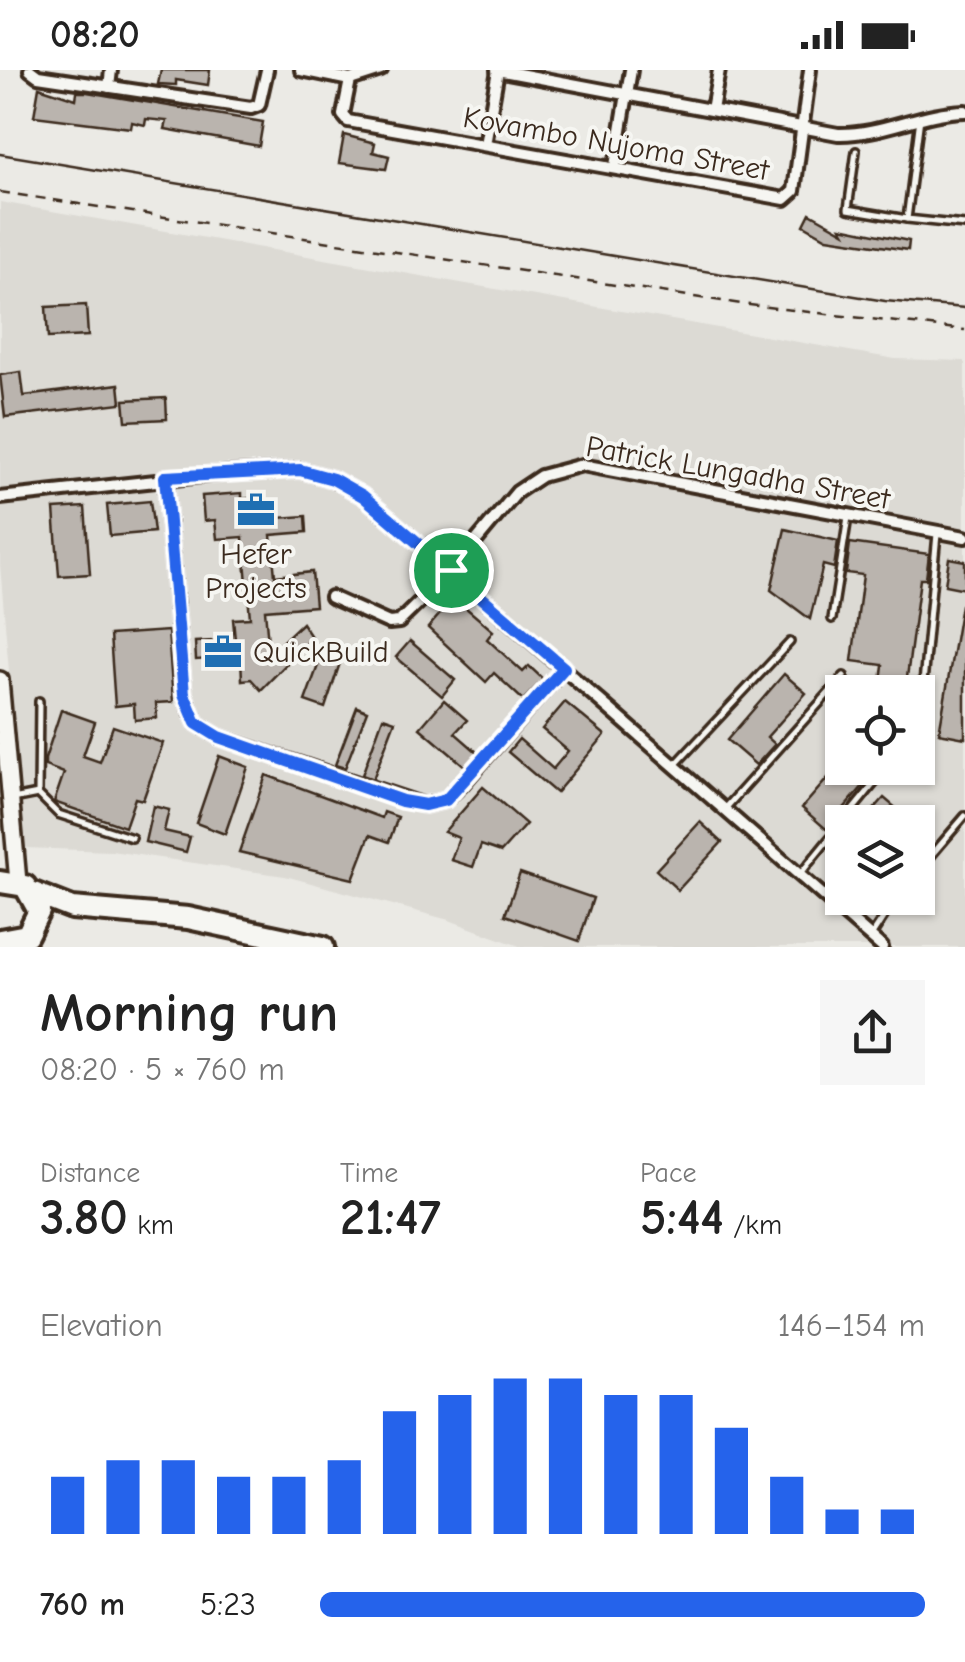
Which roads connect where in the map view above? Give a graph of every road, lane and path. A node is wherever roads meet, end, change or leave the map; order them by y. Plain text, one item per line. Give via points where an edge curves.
1 (30, 70) edge
2 (112, 70) edge
3 (267, 70) edge
4 (301, 70) edge
5 (382, 70) edge
6 (498, 70) edge
7 (631, 70) edge
8 (719, 70) edge
9 (810, 70) edge
10 (330, 73) edge
11 (530, 73) edge
12 (350, 80) junction
13 (109, 86) junction
14 (628, 93) junction
15 (712, 110) junction
16 (965, 111) edge
17 (920, 115) junction
18 (800, 126) junction
19 (485, 145) junction
20 (856, 151) dead end
21 (614, 166) junction
22 (0, 192) edge
23 (907, 219) junction
24 (965, 225) edge
25 (965, 330) edge
26 (165, 477) junction
27 (0, 498) edge
28 (848, 517) junction
29 (936, 534) junction
30 (965, 537) edge
31 (451, 570) junction
32 (331, 596) dead end
33 (832, 619) dead end
34 (790, 642) dead end
35 (564, 668) junction
36 (925, 675) edge
37 (0, 680) edge
38 (825, 697) edge
39 (39, 701) dead end
40 (674, 766) junction
41 (873, 785) edge
42 (38, 794) junction
43 (9, 804) junction
44 (722, 812) junction
45 (965, 816) edge
46 (132, 838) dead end
47 (935, 851) edge
48 (799, 875) junction
49 (16, 885) edge
50 (72, 908) junction
51 (885, 915) edge
52 (37, 921) junction
53 (870, 937) junction
54 (0, 940) edge
55 (323, 947) edge
56 (882, 947) edge

1 - 13 street
2 - 13 street
3 - 13 street via 259,105 251,108
4 - 10 street
5 - 12 street
6 - 11 street
6 - 19 street
7 - 14 street
8 - 15 street
9 - 18 street, Kovambo Nujoma Street
10 - 12 street
11 - 14 street
12 - 19 street, Kovambo Nujoma Street via 348,121
14 - 15 street
14 - 21 street
15 - 18 street
16 - 17 street
17 - 18 street via 857,135
17 - 23 lane
18 - 21 street, Kovambo Nujoma Street via 794,191 785,199
19 - 21 street, Kovambo Nujoma Street
20 - 23 lane via 848,208
22 - 25 path via 721,301
23 - 24 lane
26 - 27 street
26 - 31 street via 316,473 363,496
26 - 35 street via 184,694 196,723 219,737 425,805 446,800
28 - 29 street, Patrick Lungadha Street
28 - 31 street, Patrick Lungadha Street via 582,465 541,476 517,492
28 - 33 lane
29 - 30 street, Patrick Lungadha Street
29 - 36 lane
31 - 32 street, Patrick Lungadha Street via 399,622
31 - 35 street
34 - 40 lane
35 - 40 street
37 - 43 main road
38 - 44 lane
39 - 42 lane
40 - 44 street
41 - 48 lane
42 - 43 lane
42 - 46 lane via 58,814
43 - 49 main road
44 - 48 street
45 - 47 lane
48 - 53 street
49 - 50 highway
49 - 52 highway via 37,901
50 - 52 highway
50 - 55 highway via 188,918
51 - 53 lane
52 - 54 highway via 19,940
53 - 56 street

